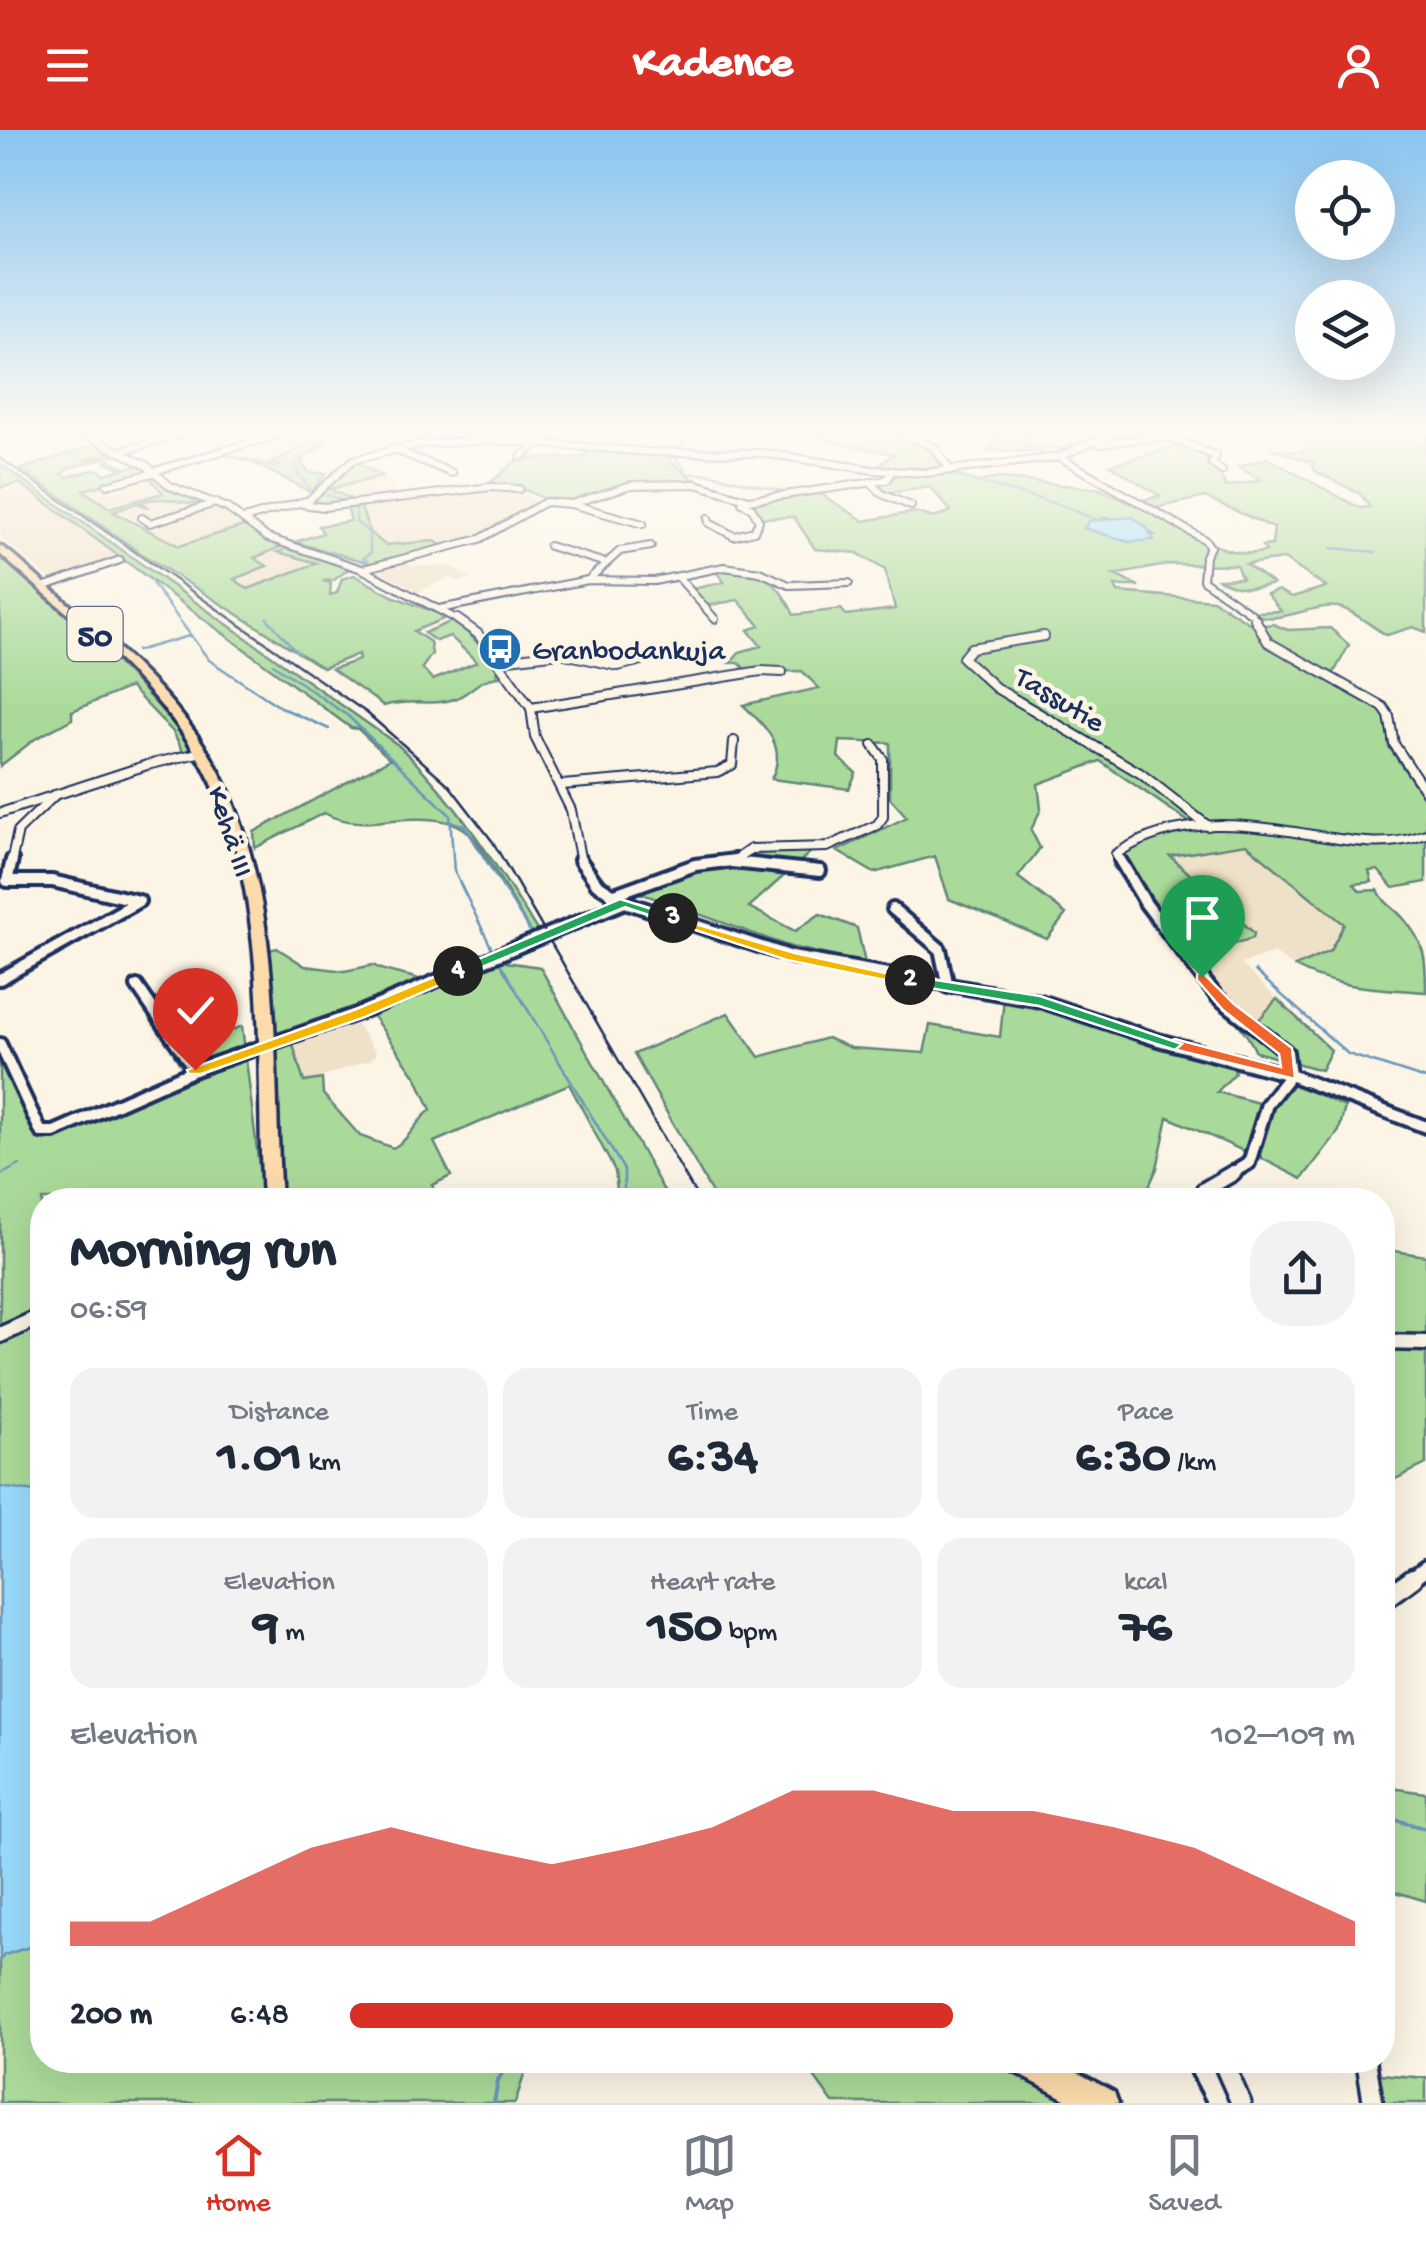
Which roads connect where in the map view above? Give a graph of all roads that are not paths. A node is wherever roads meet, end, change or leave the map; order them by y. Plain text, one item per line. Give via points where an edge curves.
1 (254, 526) edge
2 (509, 526) edge
3 (713, 526) edge
4 (758, 526) edge
5 (1183, 526) edge
6 (548, 546) dead end
7 (652, 546) dead end
8 (0, 549) edge
9 (120, 560) dead end
10 (606, 563) junction
11 (362, 569) junction
12 (679, 578) junction
13 (588, 580) junction
14 (849, 583) dead end
15 (43, 587) junction
16 (439, 609) junction
17 (715, 620) dead end
18 (1044, 636) dead end
19 (658, 656) dead end
20 (500, 660) junction
21 (782, 672) dead end
22 (531, 708) junction
23 (734, 741) dead end
24 (873, 745) dead end
25 (202, 752) junction
26 (562, 785) junction
27 (1426, 792) edge
28 (55, 795) junction
29 (0, 813) edge
30 (1208, 826) junction
31 (1426, 834) edge
32 (732, 862) junction
33 (820, 871) dead end
34 (3, 883) edge
35 (612, 895) junction
36 (625, 902) junction
37 (893, 909) dead end
38 (0, 979) edge
39 (137, 986) dead end
40 (948, 987) junction
41 (0, 1044) edge
42 (264, 1044) junction
43 (195, 1070) junction
44 (1290, 1075) junction
45 (1426, 1127) edge
46 (271, 1188) edge
47 (1207, 1188) edge
48 (30, 1321) edge
49 (0, 1335) edge
50 (1395, 1342) edge
51 (1426, 1343) edge
52 (1426, 1568) edge
53 (1395, 1591) edge
54 (1048, 2073) edge
55 (1228, 2073) edge
56 (1368, 2073) edge
57 (1103, 2103) edge
58 (1241, 2103) edge
59 (1373, 2103) edge

1 - 11 street via 276,541
2 - 11 street via 449,551
3 - 4 street via 743,536
5 - 27 street via 1210,546 1203,580 1252,614 1268,642 1383,707 1394,744
6 - 10 street
7 - 10 street via 620,551
8 - 15 highway, Kehä III / 50
9 - 15 street
10 - 13 street
11 - 16 street
12 - 13 street
12 - 14 street via 746,568 783,584
12 - 17 street
13 - 16 street
15 - 25 highway, Kehä III / 50 via 140,675
16 - 20 street via 471,628
18 - 30 street, Tassutie via 972,648 963,658 1034,711 1160,784
19 - 20 street via 618,666 560,653
20 - 22 street
21 - 22 street
22 - 26 street via 534,737
23 - 26 street via 726,768
24 - 32 street via 883,760 880,824 827,847 751,849
25 - 28 street
25 - 42 highway, Kehä III / 50 via 234,824 250,883
26 - 35 street via 579,860
28 - 29 street
28 - 34 street via 18,831
30 - 31 street via 1375,846
30 - 44 street via 1160,833 1119,850 1117,860 1217,997 1286,1052
32 - 33 street
32 - 35 street via 695,865
34 - 38 street via 52,882 139,901
35 - 36 street
36 - 40 street via 792,957
36 - 42 street via 359,1013
37 - 40 street via 940,949
39 - 43 street
40 - 44 street via 1040,1001
41 - 43 street via 46,1134
42 - 43 street
42 - 46 highway, Kehä III / 50
44 - 45 street
44 - 47 street via 1276,1086 1258,1122 1249,1163
48 - 49 street
50 - 51 street
52 - 53 street
54 - 57 highway
55 - 58 street
56 - 59 street

